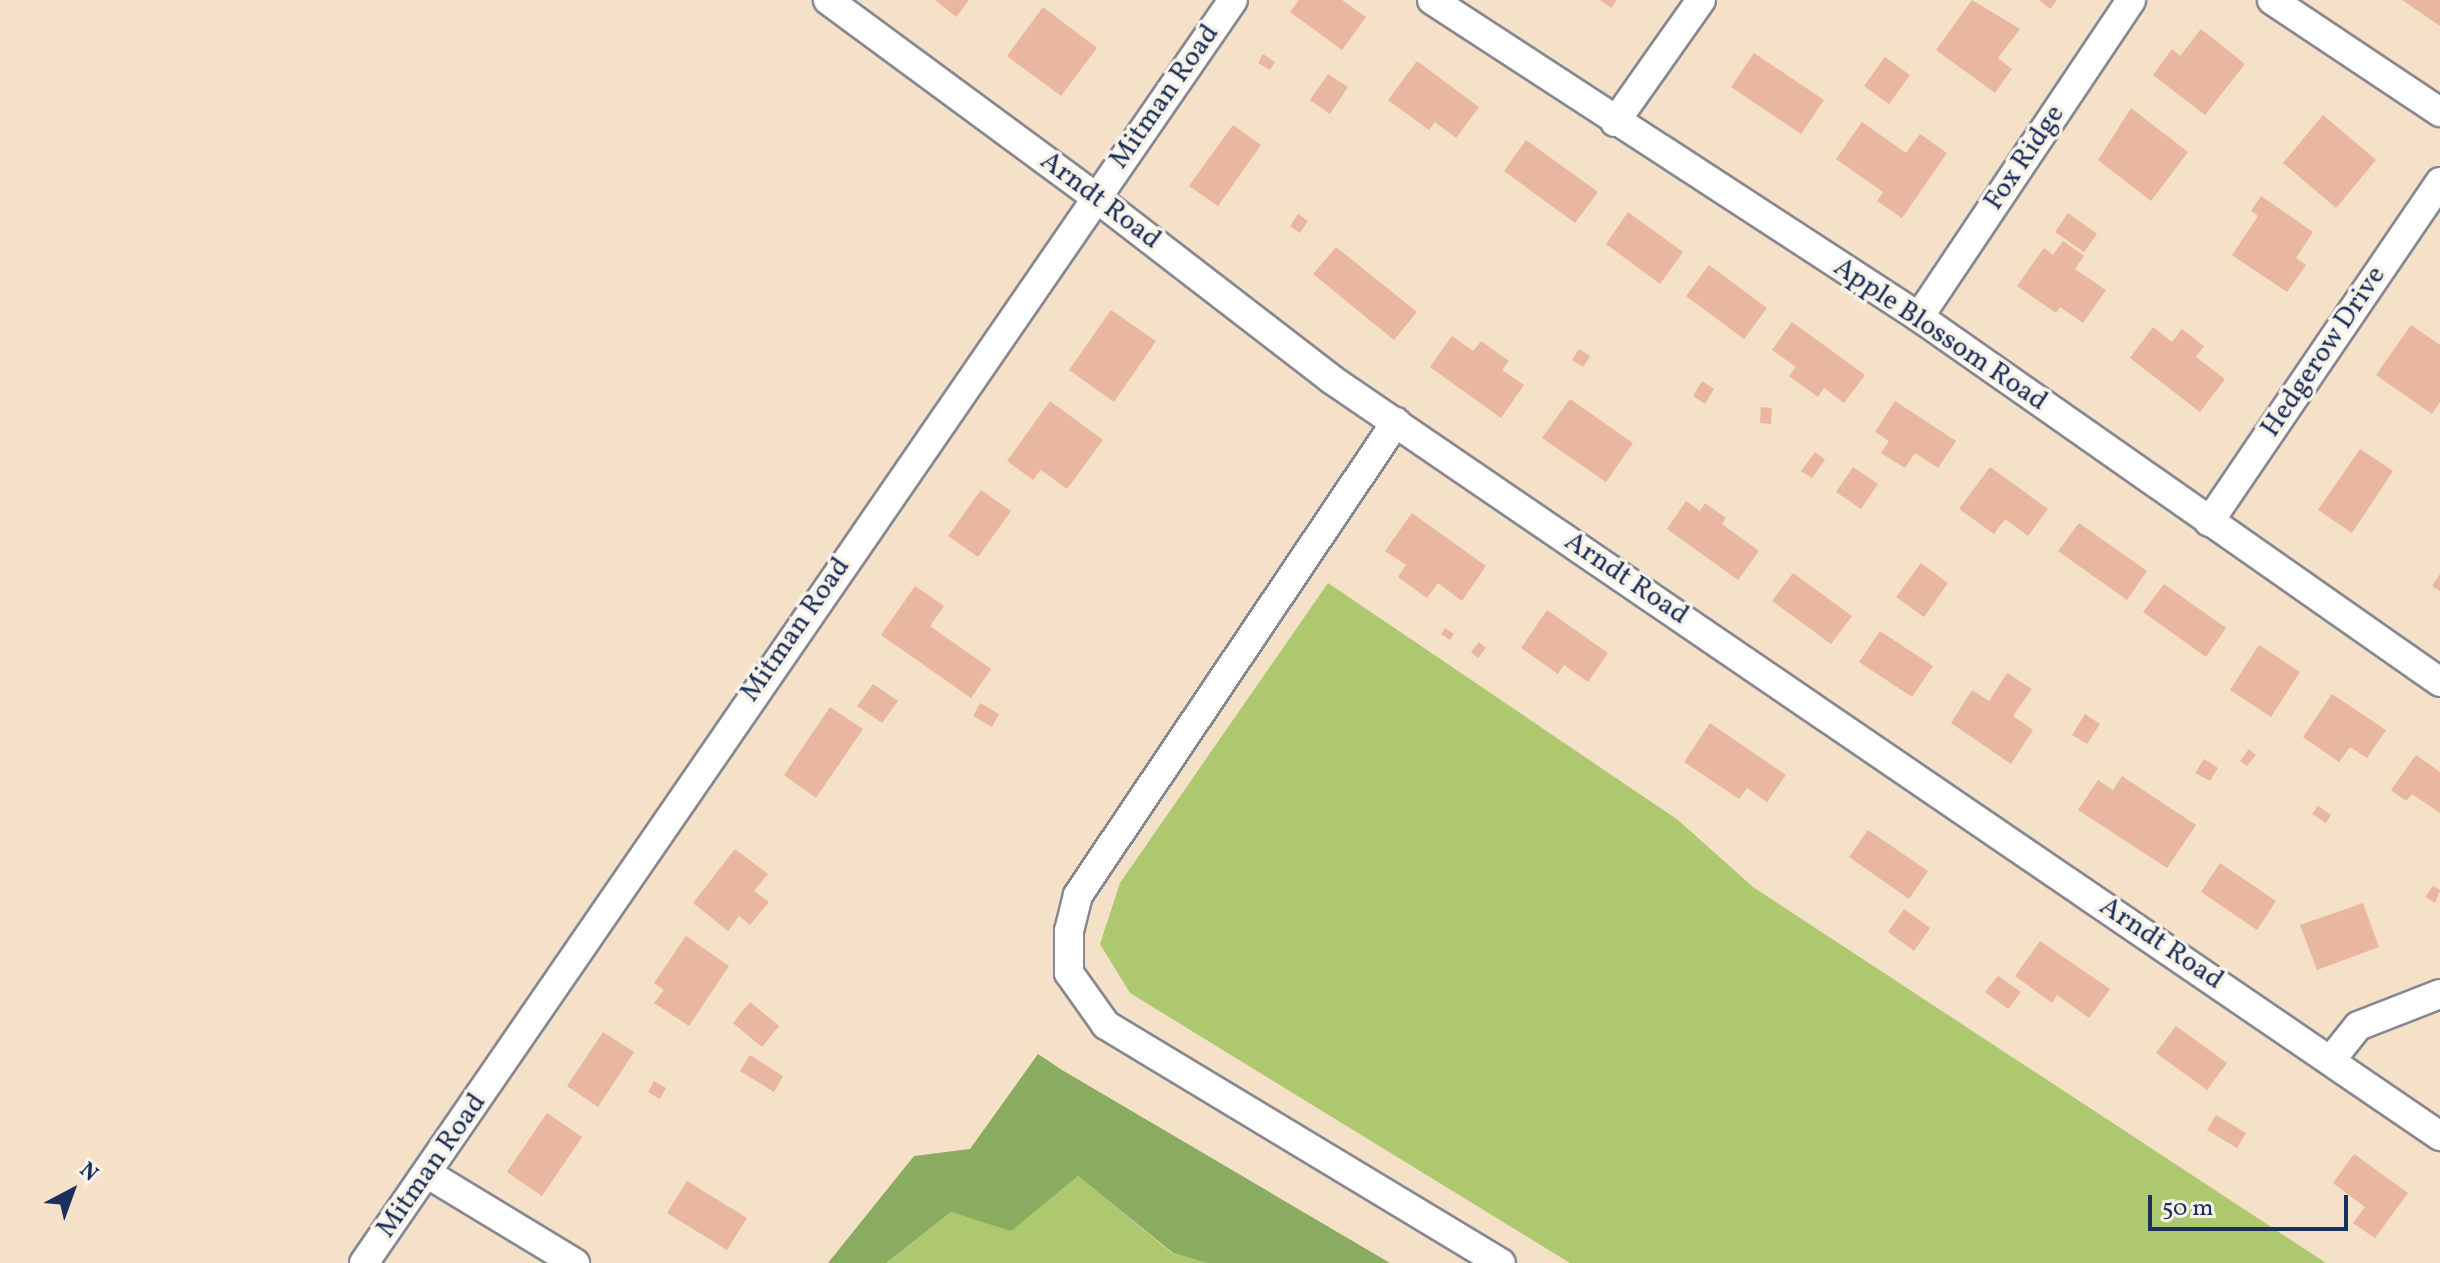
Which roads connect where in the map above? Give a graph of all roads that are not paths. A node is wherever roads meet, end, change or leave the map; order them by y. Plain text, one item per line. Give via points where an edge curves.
1 (828, 0) edge
2 (1233, 0) edge
3 (1432, 0) edge
4 (1701, 0) edge
5 (2131, 0) edge
6 (2272, 0) edge
7 (2440, 112) edge
8 (1615, 122) junction
9 (2440, 182) edge
10 (1095, 197) junction
11 (1919, 317) junction
12 (1396, 422) junction
13 (2209, 522) junction
14 (2440, 682) edge
15 (2440, 994) edge
16 (2331, 1060) junction
17 (2440, 1136) edge
18 (428, 1174) junction
19 (364, 1263) edge
20 (575, 1263) edge
21 (1501, 1263) edge

1 - 10 street, Arndt Road
2 - 10 street, Mitman Road
3 - 8 street, Apple Blossom Road
4 - 8 street
5 - 11 street, Fox Ridge
6 - 7 street
8 - 11 street, Apple Blossom Road
9 - 13 street, Hedgerow Drive
10 - 12 street, Arndt Road via 1331,379
10 - 18 street, Mitman Road
11 - 13 street, Apple Blossom Road
12 - 16 street, Arndt Road
12 - 21 street via 1078,895 1069,931 1069,973 1106,1025
13 - 14 street, Apple Blossom Road
15 - 16 street via 2358,1026
16 - 17 street, Arndt Road
18 - 19 street, Mitman Road
18 - 20 street

